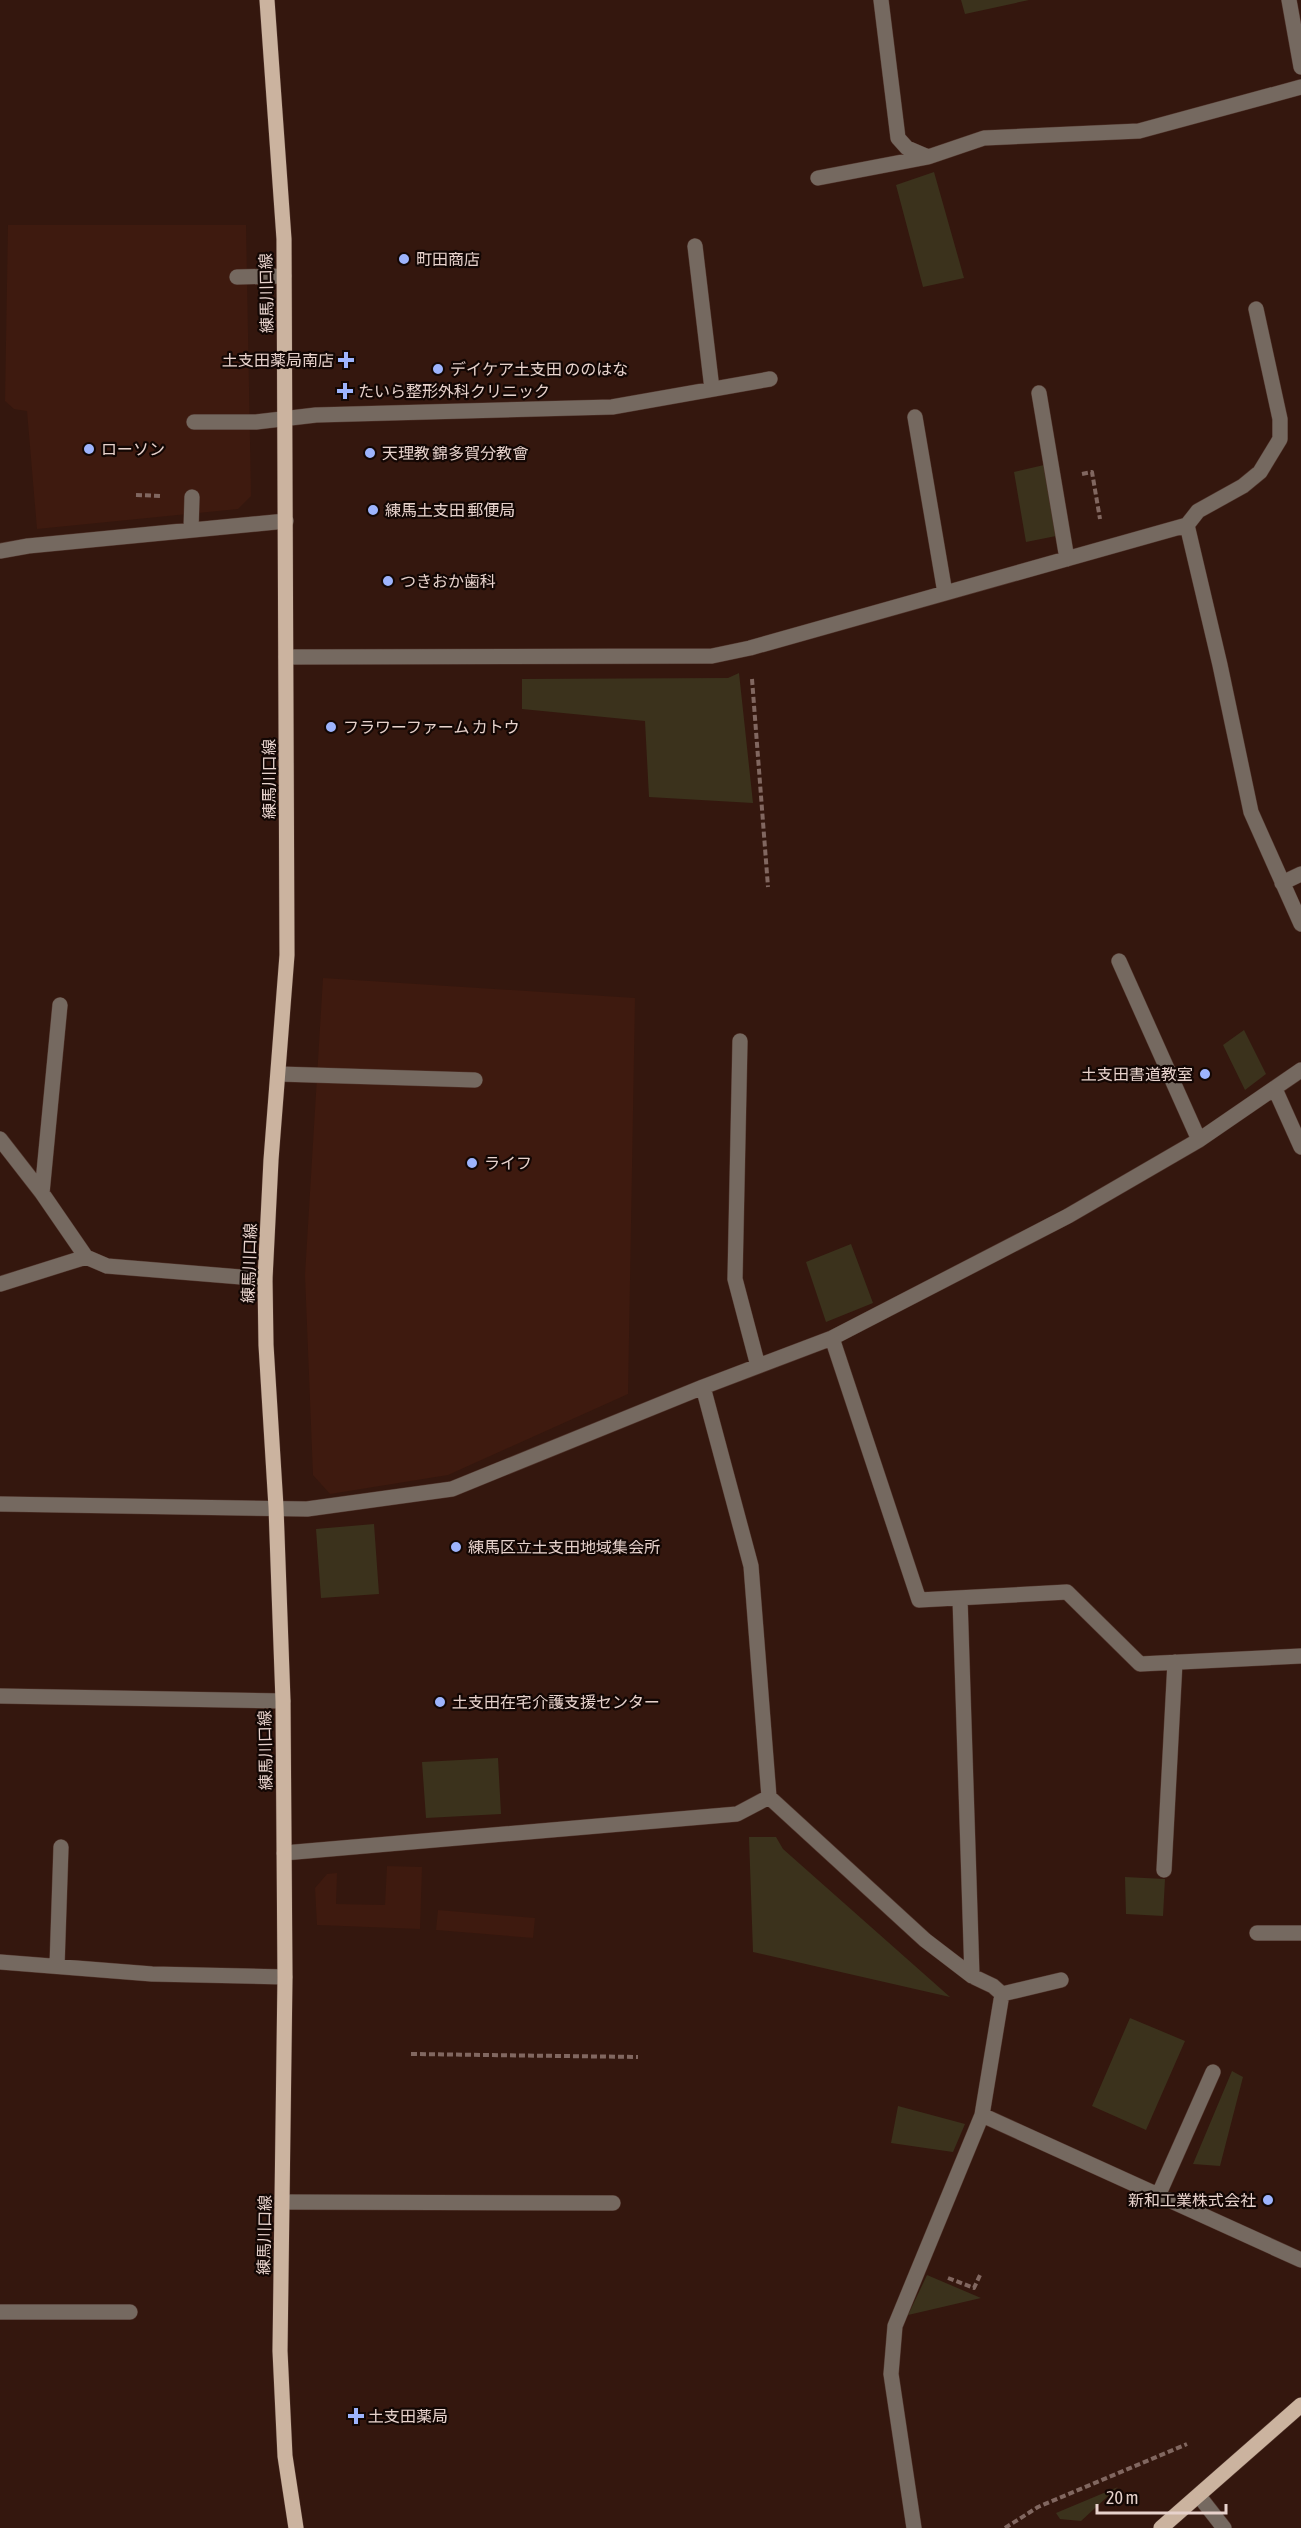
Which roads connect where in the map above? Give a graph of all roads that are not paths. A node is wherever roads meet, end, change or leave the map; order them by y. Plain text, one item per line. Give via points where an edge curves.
1 (267, 0) edge
2 (881, 0) edge
3 (1288, 0) edge
4 (1301, 67) edge
5 (1301, 87) edge
6 (928, 157) junction
7 (818, 178) dead end
8 (695, 246) dead end
9 (284, 276) junction
10 (237, 277) dead end
11 (1256, 309) dead end
12 (770, 379) dead end
13 (712, 389) junction
14 (1039, 393) dead end
15 (286, 417) junction
16 (915, 417) dead end
17 (194, 422) dead end
18 (192, 497) dead end
19 (286, 521) junction
20 (1187, 525) junction
21 (191, 530) junction
22 (0, 551) edge
23 (1067, 559) junction
24 (945, 593) junction
25 (286, 657) junction
26 (1301, 874) edge
27 (1282, 883) junction
28 (1301, 924) edge
29 (1119, 961) dead end
30 (60, 1005) dead end
31 (740, 1041) dead end
32 (1301, 1070) edge
33 (279, 1074) junction
34 (475, 1080) dead end
35 (1275, 1089) junction
36 (0, 1139) edge
37 (1199, 1140) junction
38 (1301, 1147) edge
39 (42, 1193) junction
40 (86, 1257) junction
41 (265, 1279) junction
42 (0, 1284) edge
43 (832, 1338) junction
44 (758, 1366) junction
45 (704, 1387) junction
46 (0, 1504) edge
47 (276, 1507) junction
48 (960, 1598) junction
49 (1301, 1656) edge
50 (1175, 1662) junction
51 (0, 1696) edge
52 (283, 1701) junction
53 (769, 1797) junction
54 (61, 1847) dead end
55 (284, 1853) junction
56 (1164, 1870) dead end
57 (1257, 1933) dead end
58 (1301, 1933) edge
59 (0, 1962) edge
60 (57, 1966) junction
61 (972, 1976) junction
62 (285, 1977) junction
63 (1061, 1980) dead end
64 (1002, 1994) junction
65 (1213, 2072) dead end
66 (982, 2115) junction
67 (1158, 2196) junction
68 (282, 2202) junction
69 (613, 2204) dead end
70 (1301, 2260) edge
71 (0, 2312) edge
72 (130, 2312) dead end
73 (1301, 2406) edge
74 (1199, 2496) junction
75 (296, 2528) edge
76 (914, 2528) edge
77 (1161, 2528) edge
78 (1224, 2528) edge

1 - 9 main road, 練馬川口線
2 - 6 street via 898,138 907,148
3 - 4 street
5 - 6 street via 1139,131 984,138
6 - 7 street
8 - 13 street
9 - 10 street
9 - 15 main road, 練馬川口線
11 - 20 street via 1280,419 1280,439 1260,472 1198,511
12 - 13 street
13 - 15 street via 612,407
14 - 23 street
15 - 17 street via 256,422
15 - 19 main road, 練馬川口線
16 - 24 street
18 - 21 street
19 - 21 street
19 - 25 main road, 練馬川口線
20 - 23 street
20 - 27 street via 1251,812
21 - 22 street
23 - 24 street
24 - 25 street via 712,656
25 - 33 main road, 練馬川口線 via 287,955
26 - 27 street
27 - 28 street
29 - 37 street
30 - 39 street
31 - 44 street via 735,1279
32 - 35 street
33 - 34 street
33 - 41 main road, 練馬川口線
35 - 37 street
35 - 38 street
36 - 39 street
37 - 43 street via 1068,1216
39 - 40 street
40 - 41 street via 106,1266
40 - 42 street
41 - 47 main road, 練馬川口線
43 - 44 street
43 - 48 street via 919,1600
44 - 45 street
45 - 47 street via 452,1489 316,1509
45 - 53 street via 751,1566
46 - 47 street
47 - 52 main road, 練馬川口線
48 - 50 street via 1067,1592 1140,1664
48 - 61 street
49 - 50 street
50 - 56 street
51 - 52 street
52 - 55 main road, 練馬川口線
53 - 55 street via 736,1814
53 - 61 street via 926,1940
54 - 60 street
55 - 62 main road, 練馬川口線
57 - 58 street
59 - 60 street
60 - 62 street via 152,1974
61 - 64 street
62 - 68 main road, 練馬川口線
63 - 64 street
64 - 66 street
65 - 67 street
66 - 67 street
66 - 76 street via 895,2326 891,2374
67 - 70 street
68 - 69 street
68 - 75 main road, 練馬川口線 via 283,2421
71 - 72 street
73 - 74 main road
74 - 77 main road
74 - 78 street

